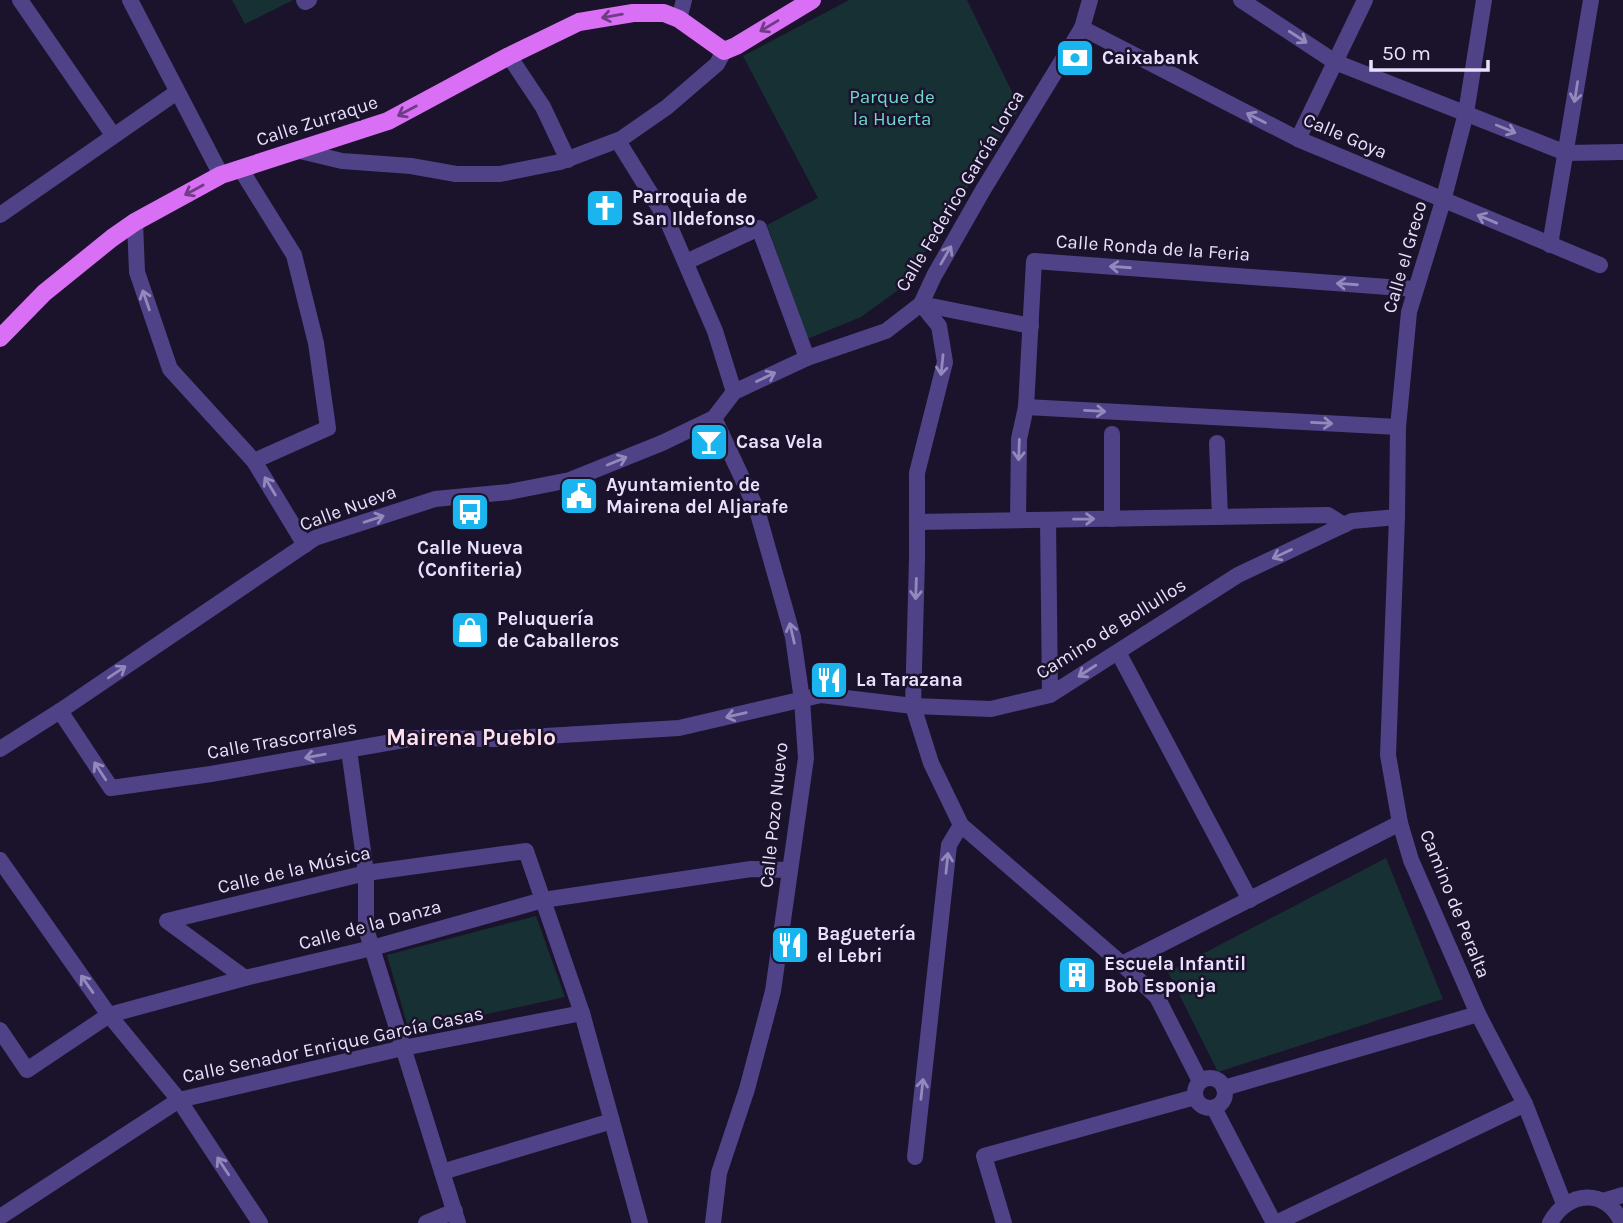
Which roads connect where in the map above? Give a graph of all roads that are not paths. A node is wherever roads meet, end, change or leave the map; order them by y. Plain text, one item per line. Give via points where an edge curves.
1 (20, 0) edge
2 (130, 0) edge
3 (684, 0) edge
4 (812, 0) edge
5 (1090, 0) edge
6 (1241, 0) edge
7 (1365, 0) edge
8 (1484, 0) edge
9 (1591, 0) edge
10 (679, 19) junction
11 (1082, 28) junction
12 (724, 51) junction
13 (509, 56) junction
14 (1335, 62) junction
15 (177, 92) junction
16 (1466, 113) junction
17 (113, 135) junction
18 (1298, 139) junction
19 (618, 141) junction
20 (300, 151) junction
21 (1622, 152) edge
22 (1566, 153) junction
23 (568, 160) junction
24 (240, 168) junction
25 (221, 175) junction
26 (1443, 201) junction
27 (1, 212) edge
28 (135, 222) junction
29 (1550, 245) junction
30 (686, 262) junction
31 (1600, 265) dead end
32 (1415, 289) junction
33 (921, 304) junction
34 (1031, 326) junction
35 (0, 338) edge
36 (807, 358) junction
37 (734, 392) junction
38 (1026, 407) junction
39 (714, 418) junction
40 (1398, 427) junction
41 (1112, 434) dead end
42 (1217, 443) dead end
43 (254, 460) junction
44 (1220, 517) junction
45 (1397, 517) junction
46 (1112, 519) junction
47 (1018, 520) junction
48 (1048, 520) junction
49 (917, 522) junction
50 (1344, 525) junction
51 (304, 545) junction
52 (1118, 652) junction
53 (1051, 695) junction
54 (802, 700) junction
55 (913, 706) junction
56 (61, 711) junction
57 (0, 749) edge
58 (349, 750) junction
59 (1400, 823) junction
60 (961, 825) junction
61 (0, 860) edge
62 (790, 870) junction
63 (366, 873) junction
64 (543, 900) junction
65 (1250, 900) junction
66 (372, 948) junction
67 (1122, 964) junction
68 (245, 978) junction
69 (582, 1013) junction
70 (1478, 1014) junction
71 (109, 1015) junction
72 (0, 1030) edge
73 (403, 1048) junction
74 (1200, 1081) junction
75 (1224, 1088) junction
76 (1195, 1097) junction
77 (179, 1100) junction
78 (1525, 1104) junction
79 (1214, 1108) junction
80 (612, 1121) junction
81 (915, 1157) dead end
82 (442, 1172) junction
83 (1623, 1195) edge
84 (1603, 1201) junction
85 (1564, 1204) junction
86 (0, 1217) edge
87 (456, 1217) edge
88 (260, 1223) edge
89 (426, 1223) edge
90 (640, 1223) edge
91 (713, 1223) edge
92 (1004, 1223) edge
93 (1275, 1223) edge
94 (1550, 1223) edge
95 (1622, 1223) edge

1 - 17 street
2 - 15 street
3 - 10 street
4 -> 12 main road
5 - 11 street, Calle Federico García Lorca
6 -> 14 street
7 - 14 street
8 - 16 street, Calle el Greco
9 -> 22 street
10 - 12 main road
10 -> 13 main road, Calle Zurraque via 664,13 633,13 579,22
18 -> 11 street, Calle Goya
33 -> 11 street, Calle Federico García Lorca via 977,201
12 - 19 street via 717,64 667,107
13 -> 20 main road, Calle Zurraque via 388,121
13 - 23 street via 543,107
14 - 16 street
14 - 18 street
15 - 17 street
15 - 25 street
16 -> 22 street
16 - 26 street, Calle el Greco
17 - 27 street
18 - 26 street, Calle Goya
19 - 23 street
19 - 30 street via 662,209
20 - 23 street via 342,161 457,174 500,174
20 - 24 main road, Calle Zurraque
21 - 22 street
22 - 29 street
24 - 25 main road, Calle Zurraque
24 - 43 street via 294,255 316,343 328,428
25 -> 28 main road, Calle Zurraque
29 -> 26 street, Calle Goya
26 - 32 street, Calle el Greco
28 - 35 main road, Calle Zurraque via 44,293
43 -> 28 street via 170,369 137,272
29 - 31 street, Calle Goya
30 - 36 street via 759,228
30 - 37 street
32 -> 34 street, Calle Ronda de la Feria via 1034,261
32 - 40 street, Calle el Greco
33 - 34 street
33 - 36 street, Calle Federico García Lorca via 886,331
33 -> 49 street via 939,326 945,362 917,473
34 - 38 street, Calle Ronda de la Feria
37 -> 36 street, Calle Federico García Lorca
37 - 39 street, Calle Federico García Lorca
38 -> 40 street
38 -> 47 street, Calle Ronda de la Feria via 1019,439
51 -> 39 street, Calle Nueva via 435,499 570,480
54 -> 39 street, Calle Pozo Nuevo via 793,637 757,510
40 - 45 street, Calle el Greco
41 - 46 street
42 - 44 street
51 -> 43 street
44 - 46 street
44 - 50 street via 1328,515
45 - 50 street
45 - 59 street, Camino de Peralta via 1388,755
48 -> 46 street
47 - 48 street
47 - 49 street
48 - 53 street
49 -> 55 street
50 -> 52 street, Camino de Bollullos via 1238,575
56 -> 51 street, Calle Nueva
52 -> 53 street, Camino de Bollullos
52 - 65 street
53 - 55 street, Camino de Bollullos via 990,709
54 - 55 street, Camino de Bollullos via 821,695
54 -> 58 street, Calle Trascorrales via 678,728 497,739 415,738
54 - 62 street, Calle Pozo Nuevo via 806,758
55 - 60 street via 931,763
56 - 57 street, Calle Nueva
58 -> 56 street, Calle Trascorrales via 111,789
58 - 63 street
59 - 65 street
59 - 70 street, Camino de Peralta via 1411,860
60 - 67 street
81 -> 60 street via 949,845
71 -> 61 street
62 - 64 street, Calle de la Danza via 751,869
62 - 91 street, Calle Pozo Nuevo via 773,991 719,1173
63 - 64 street, Calle de la Música via 526,851
63 - 66 street via 366,929
63 - 68 street, Calle de la Música via 167,921
64 - 66 street, Calle de la Danza
64 - 69 street
65 - 67 street
66 - 68 street, Calle de la Danza
66 - 73 street
67 - 74 street via 1157,997
68 - 71 street, Calle de la Danza
69 - 73 street, Calle Senador Enrique García Casas
69 - 80 street
70 - 75 street
70 - 78 street, Camino de Peralta
71 - 72 street, Calle de la Danza via 27,1070
71 - 77 street
73 - 77 street, Calle Senador Enrique García Casas
73 - 82 street
74 - 75 street via 1212,1078
74 - 76 street
75 - 79 street via 1223,1102
76 - 79 street via 1201,1106
76 - 92 street via 984,1156
77 - 86 street, Calle Senador Enrique García Casas
88 -> 77 street
78 - 85 street, Camino de Peralta
78 - 93 street
79 - 93 street
80 - 82 street
80 - 90 street
82 - 87 street
83 - 84 street
84 - 85 street via 1576,1198
84 - 95 street
85 - 94 street
87 - 89 street

